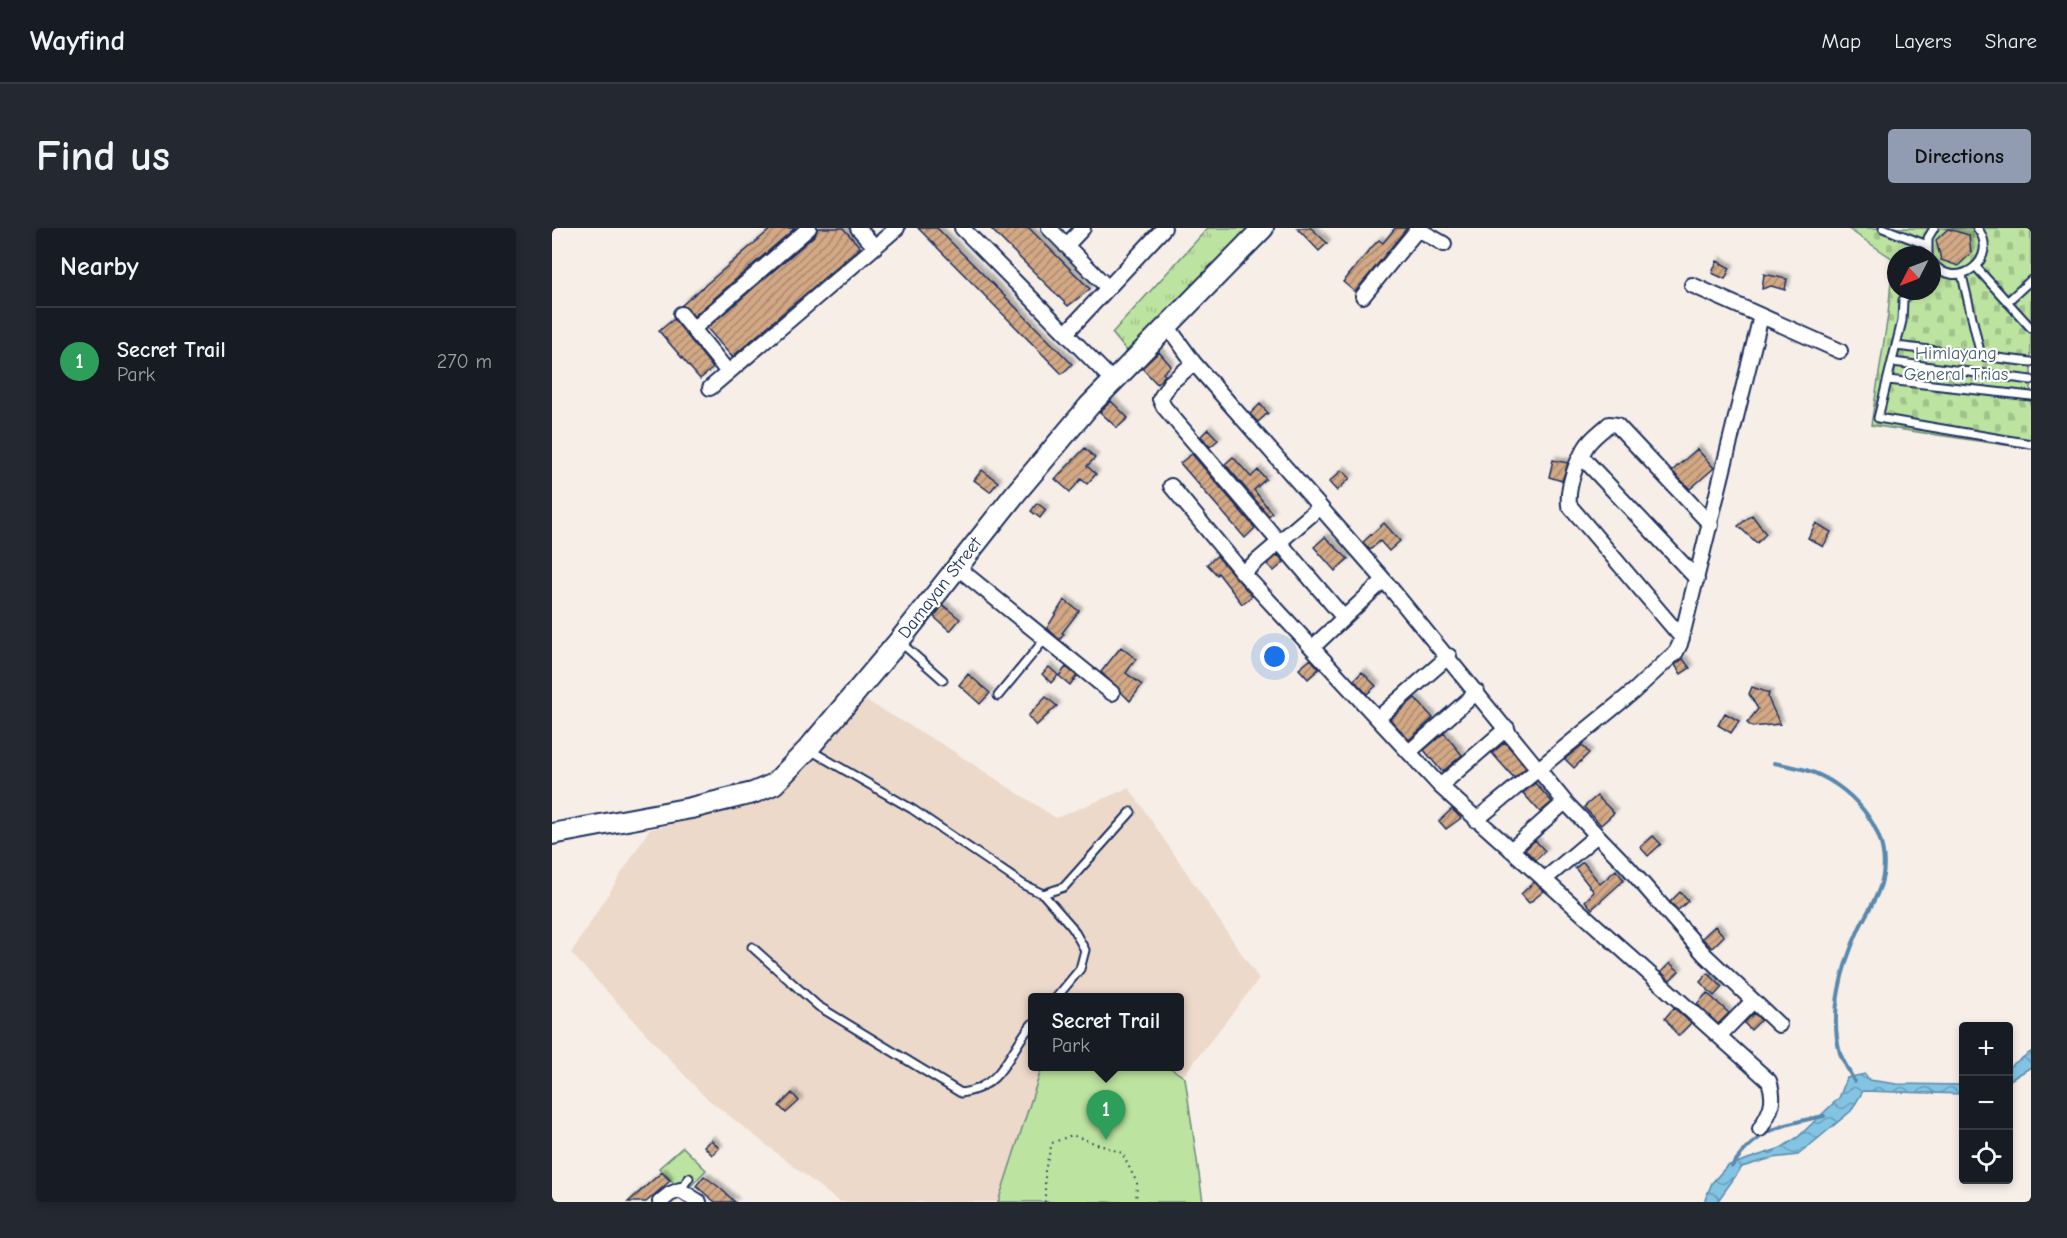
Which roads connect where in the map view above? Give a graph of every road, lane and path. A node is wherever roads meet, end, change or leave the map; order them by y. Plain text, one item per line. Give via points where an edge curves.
1 (809, 228) edge
2 (858, 228) edge
3 (897, 228) edge
4 (962, 228) edge
5 (1049, 228) edge
6 (1083, 228) edge
7 (1164, 228) edge
8 (1263, 228) edge
9 (1883, 228) edge
10 (1934, 228) edge
11 (1977, 228) edge
12 (1417, 229) edge
13 (1444, 244) dead end
14 (1927, 245) joint
15 (1066, 246) junction
16 (875, 247) junction
17 (1976, 267) junction
18 (1941, 271) edge
19 (1962, 275) junction
20 (2031, 280) edge
21 (1692, 285) dead end
22 (1108, 288) junction
23 (1363, 296) dead end
24 (1904, 300) edge
25 (2007, 302) junction
26 (681, 314) dead end
27 (1761, 316) junction
28 (1168, 327) junction
29 (2031, 328) edge
30 (693, 329) junction
31 (1066, 333) junction
32 (1896, 346) junction
33 (1840, 351) dead end
34 (1981, 356) junction
35 (1893, 362) junction
36 (2031, 362) edge
37 (1194, 363) junction
38 (728, 372) junction
39 (1888, 380) junction
40 (2031, 380) edge
41 (1113, 381) junction
42 (710, 388) dead end
43 (2031, 396) edge
44 (2031, 444) edge
45 (1581, 456) junction
46 (1171, 486) dead end
47 (1319, 507) junction
48 (1711, 525) junction
49 (1278, 542) junction
50 (958, 568) junction
51 (1243, 573) junction
52 (1697, 579) junction
53 (1384, 580) junction
54 (1344, 618) junction
55 (1682, 638) junction
56 (1045, 639) junction
57 (899, 641) junction
58 (1313, 647) junction
59 (1449, 656) junction
60 (943, 680) dead end
61 (1477, 692) junction
62 (1112, 693) dead end
63 (998, 696) dead end
64 (1378, 718) junction
65 (1507, 728) junction
66 (808, 749) junction
67 (1409, 752) junction
68 (1539, 769) junction
69 (1440, 786) junction
70 (1565, 802) junction
71 (1131, 812) dead end
72 (1476, 820) junction
73 (552, 834) edge
74 (1596, 836) junction
75 (1511, 850) junction
76 (1544, 880) junction
77 (1043, 894) junction
78 (752, 947) dead end
79 (1060, 993) edge
80 (1753, 1001) junction
81 (1779, 1025) dead end
82 (1028, 1030) edge
83 (1719, 1036) junction
84 (1760, 1129) dead end
85 (689, 1178) dead end
86 (690, 1196) edge
87 (660, 1202) edge
88 (1044, 1202) edge
89 (1136, 1202) edge

1 - 30 street
2 - 16 street
3 - 16 street
4 - 31 street
5 - 15 street
6 - 15 street
7 - 22 street
8 - 28 street, Damayan Street
9 - 14 lane
10 - 14 lane
11 - 17 lane via 1984,250
12 - 13 street
12 - 23 street
15 - 22 street
16 - 38 street
17 - 19 lane
17 - 25 lane
18 - 19 lane
19 - 34 lane
20 - 25 lane
21 - 27 street
22 - 31 street
24 - 32 lane
25 - 29 lane
26 - 30 street
27 - 33 street
27 - 48 street
28 - 37 street
28 - 41 street, Damayan Street
30 - 38 street
31 - 41 street
32 - 34 lane
32 - 35 lane
34 - 36 lane
35 - 39 lane
35 - 40 lane
37 - 47 street
37 - 49 street via 1170,382 1160,399
38 - 42 street
39 - 43 lane
39 - 44 lane via 1878,418
41 - 50 street, Damayan Street via 1015,494
45 - 48 street via 1586,445 1609,424 1617,425
45 - 52 street
45 - 55 street via 1568,496 1569,505
46 - 51 street
47 - 49 street
47 - 53 street
48 - 52 street
49 - 51 street
49 - 54 street
50 - 56 street
50 - 57 street, Damayan Street
51 - 58 street
52 - 55 street
53 - 54 street
53 - 59 street
54 - 58 street
55 - 68 street via 1676,652 1643,683
56 - 62 street
56 - 63 lane
57 - 60 lane
57 - 66 street, Damayan Street
58 - 64 street
59 - 61 street
59 - 64 street
61 - 65 street
61 - 67 street
64 - 67 street
65 - 68 street
65 - 69 street
66 - 73 street, Damayan Street via 774,784 753,794
66 - 77 lane via 912,808
67 - 69 street
68 - 70 street
68 - 72 street
69 - 72 street
70 - 74 street
70 - 75 street
71 - 77 lane via 1064,887
72 - 75 street
74 - 76 street
74 - 80 street
75 - 76 street
76 - 83 street
77 - 79 lane via 1072,927 1085,950 1080,969
78 - 82 lane via 818,1006 960,1093 976,1091 993,1081
80 - 81 street
80 - 83 street
83 - 84 street via 1769,1081 1774,1094 1773,1109
85 - 86 lane
86 - 87 street via 670,1194
88 - 89 path via 1045,1170 1052,1143 1072,1136 1122,1153 1137,1183

